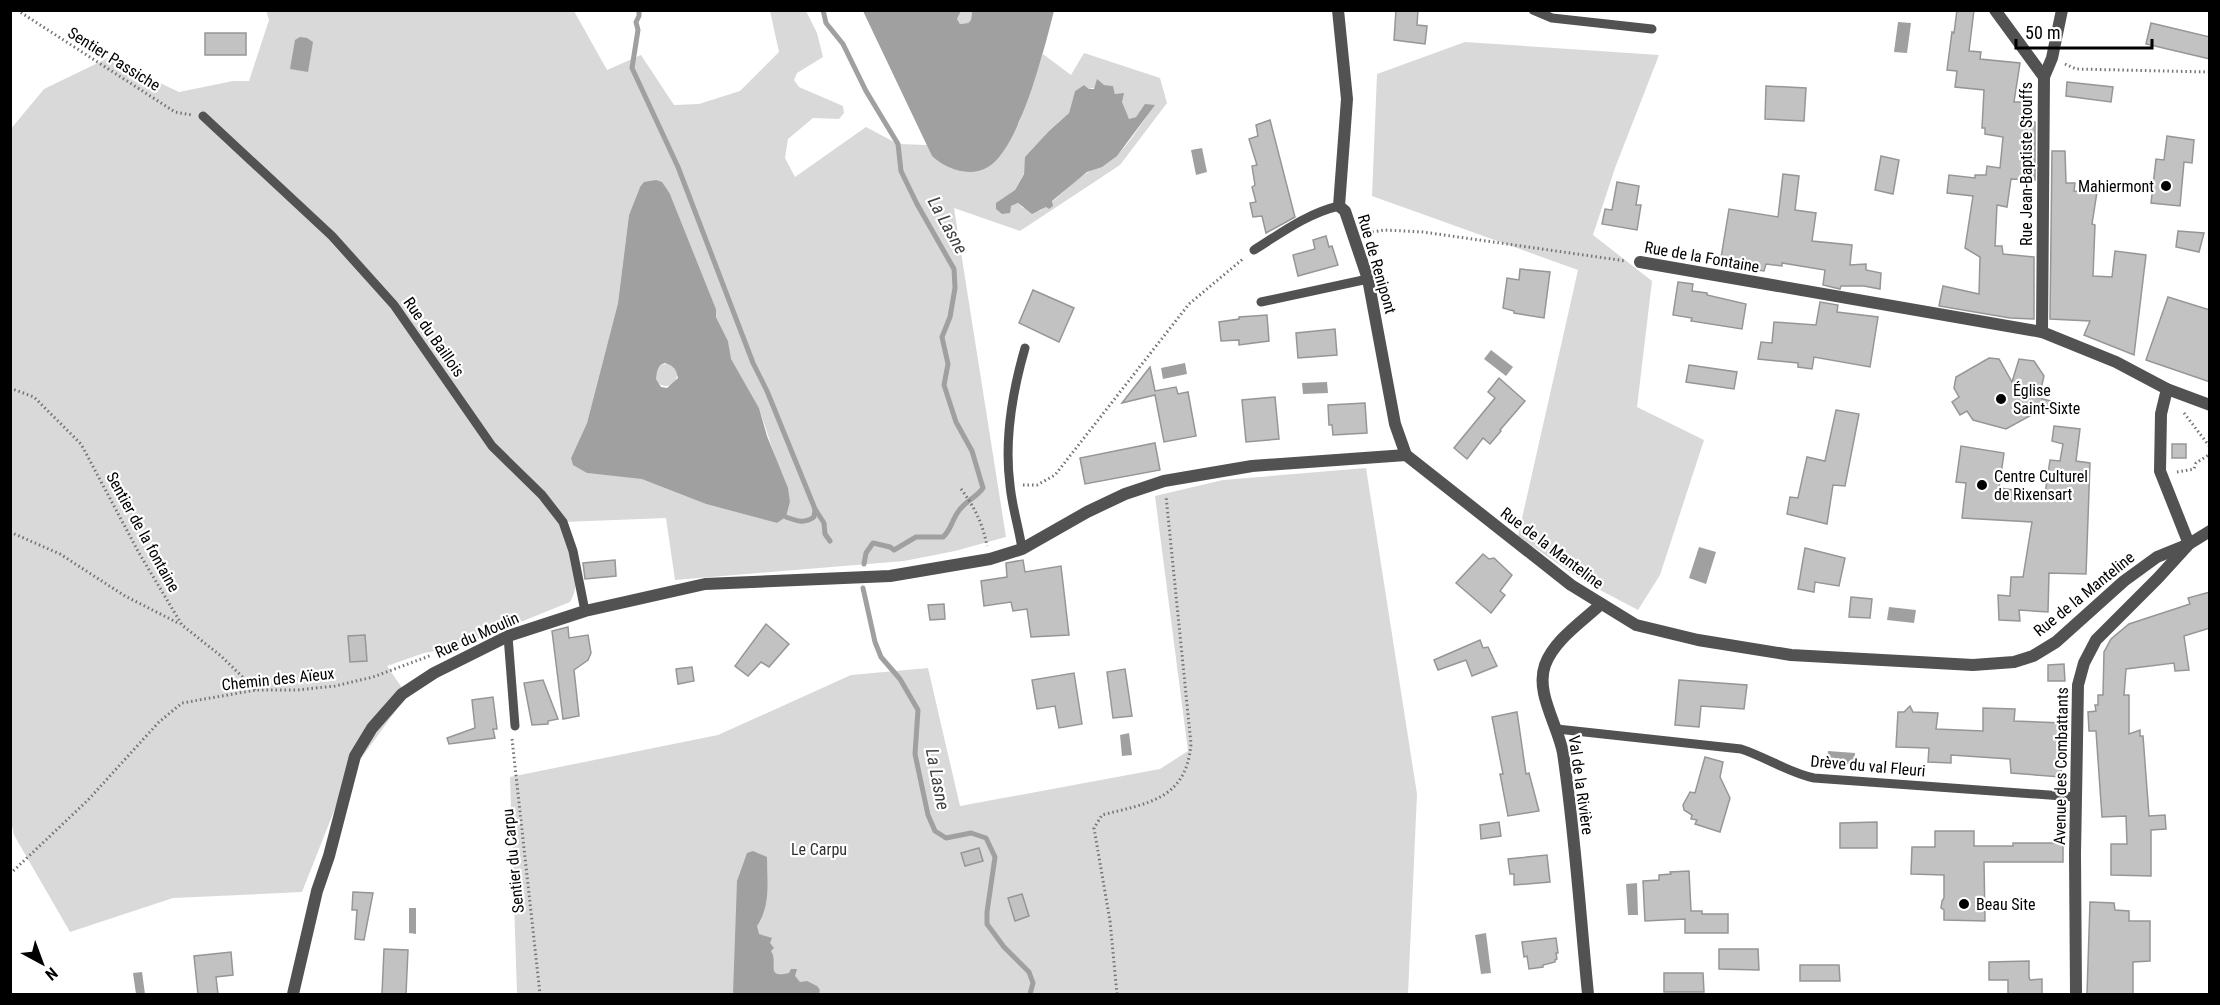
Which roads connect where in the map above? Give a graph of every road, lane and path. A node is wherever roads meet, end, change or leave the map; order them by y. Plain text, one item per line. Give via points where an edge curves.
1 (17, 10) edge
2 (1533, 10) edge
3 (1995, 10) edge
4 (2062, 10) edge
5 (1339, 11) edge
6 (1652, 29) dead end
7 (2052, 58) junction
8 (2210, 72) edge
9 (2044, 77) junction
10 (203, 116) joint
11 (1339, 206) junction
12 (1354, 235) junction
13 (1254, 250) joint
14 (1640, 262) joint
15 (1368, 279) junction
16 (1261, 302) dead end
17 (2042, 332) junction
18 (1025, 348) dead end
19 (10, 388) edge
20 (2167, 389) junction
21 (2210, 405) edge
22 (2210, 447) edge
23 (2210, 454) edge
24 (1406, 455) junction
25 (2160, 471) junction
26 (1164, 481) junction
27 (1010, 486) junction
28 (961, 489) dead end
29 (2210, 531) edge
30 (10, 532) edge
31 (2189, 544) junction
32 (1022, 549) junction
33 (990, 559) junction
34 (1601, 604) junction
35 (585, 611) junction
36 (182, 625) junction
37 (508, 636) junction
38 (436, 654) dead end
39 (256, 690) junction
40 (515, 726) joint
41 (1557, 729) junction
42 (2076, 797) junction
43 (10, 874) edge
44 (293, 994) edge
45 (540, 994) edge
46 (1117, 994) edge
47 (1588, 994) edge
48 (2076, 994) edge

1 - 10 path, Sentier Passiche via 175,112
2 - 6 lane via 1552,18
3 - 9 street, Rue Jean-Baptiste Stouffs
4 - 7 street
5 - 11 street, Rue de Renipont via 1347,99
7 - 8 path via 2076,69
7 - 9 street
9 - 17 street, Rue Jean-Baptiste Stouffs
10 - 35 lane, Rue du Baillois via 332,236 394,305 492,446 542,495 562,522 570,542
11 - 12 street, Rue de Renipont via 1345,211
11 - 13 lane via 1297,223
12 - 14 path, Rue de la Fontaine via 1384,230 1423,232
12 - 15 street, Rue de Renipont
13 - 27 path via 1189,304 1055,476 1036,485
14 - 17 street, Rue de la Fontaine
15 - 16 lane
15 - 24 street, Rue de Renipont via 1395,423
17 - 20 street, Rue de la Fontaine via 2116,362
18 - 27 lane via 1013,390 1008,437
19 - 36 path, Sentier de la fontaine via 34,397 81,444
20 - 21 street, Rue de la Fontaine
20 - 22 path
20 - 25 street via 2161,414
23 - 25 path via 2196,463 2194,469 2170,474
24 - 26 street via 1252,466
24 - 34 street, Rue de la Manteline via 1512,540
25 - 31 street
26 - 32 street via 1087,512
26 - 46 path via 1191,744 1186,771 1164,796 1102,814 1094,828 1110,921
27 - 32 lane
28 - 33 path via 984,529
29 - 31 street
30 - 36 path via 60,554 125,596
31 - 34 street, Rue de la Manteline via 2157,557 2132,575 2056,642 2034,656 2013,662 1973,665 1791,655 1636,625
31 - 42 street, Avenue des Combattants via 2096,640 2084,663 2076,706
32 - 33 street
33 - 35 street, Rue du Moulin via 890,576 705,584
34 - 41 street, Val de la Rivière via 1557,645 1545,665 1545,694
35 - 37 street, Rue du Moulin
36 - 39 path, Sentier de la fontaine
37 - 40 lane
37 - 44 street, Rue du Moulin via 434,673 402,694 372,728 355,756
38 - 39 path, Chemin des Aïeux via 335,686
39 - 43 path, Chemin des Aïeux via 182,703
40 - 45 path, Sentier du Carpu via 512,735
41 - 42 lane, Drève du val Fleuri via 1741,749 1814,778
41 - 47 street, Val de la Rivière
42 - 48 street, Avenue des Combattants

